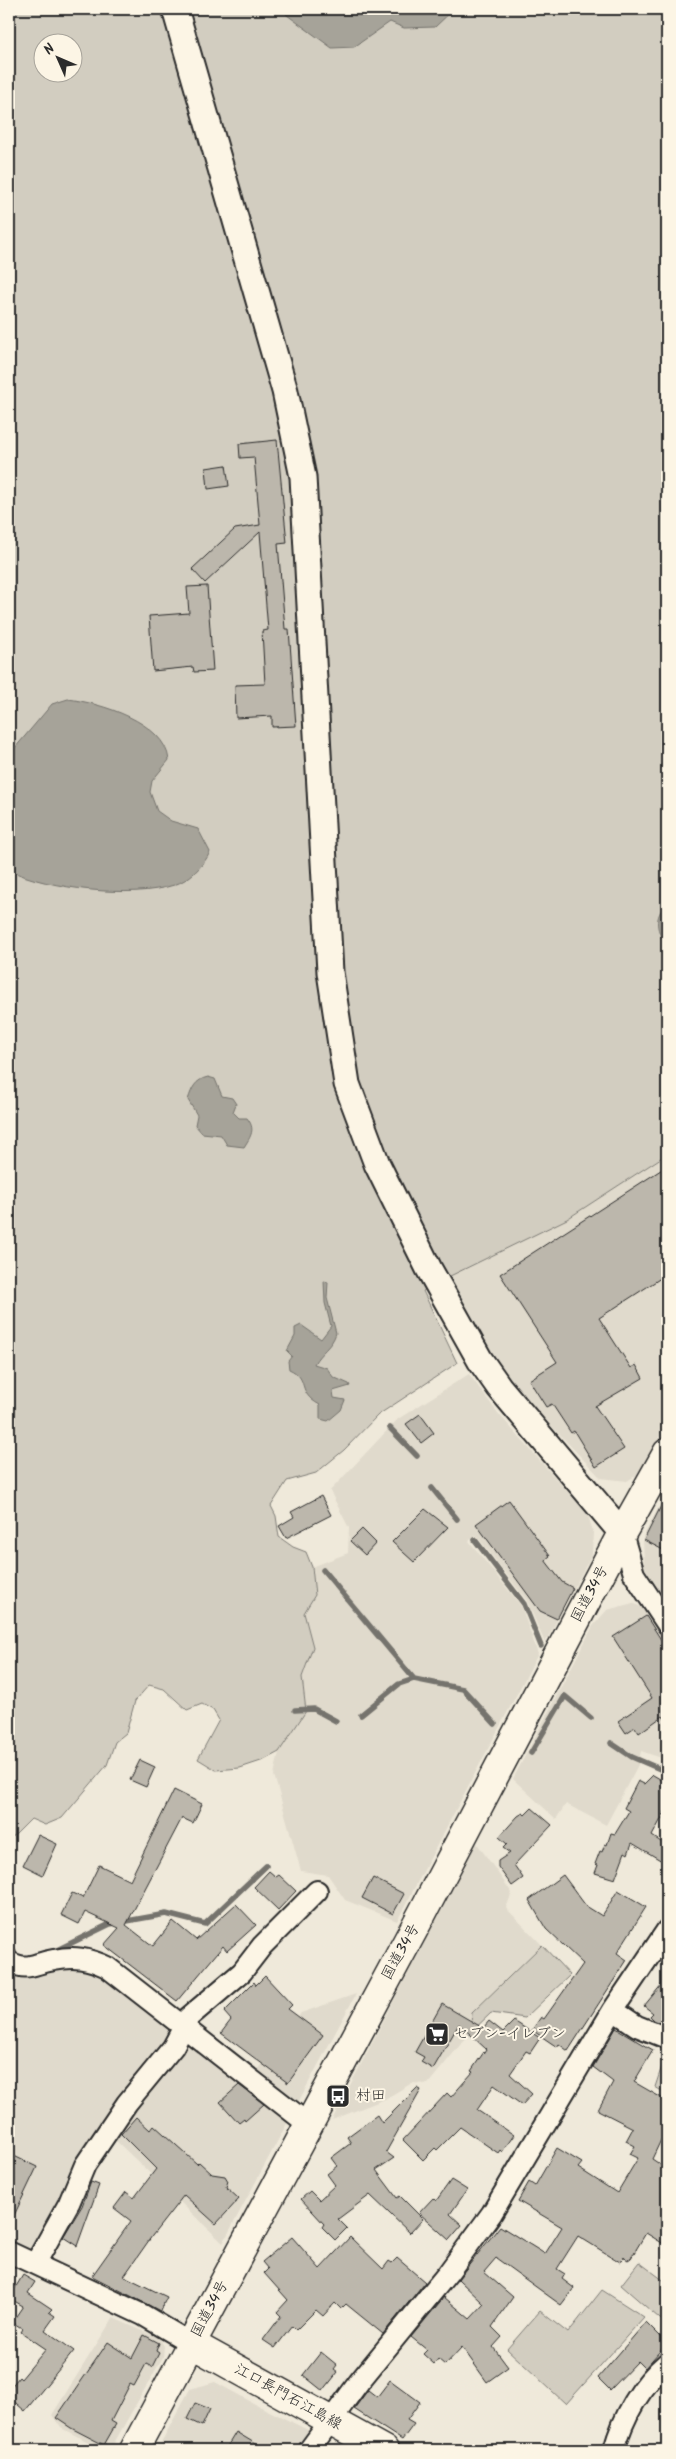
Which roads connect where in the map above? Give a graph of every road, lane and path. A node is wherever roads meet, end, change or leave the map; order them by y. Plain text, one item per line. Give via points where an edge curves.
1 (175, 9) edge
2 (667, 1453) edge
3 (622, 1532) junction
4 (667, 1624) edge
5 (317, 1891) dead end
6 (667, 1930) edge
7 (9, 1962) edge
8 (613, 2010) junction
9 (183, 2025) junction
10 (667, 2038) edge
11 (308, 2124) junction
12 (9, 2252) edge
13 (35, 2264) junction
14 (192, 2344) junction
15 (667, 2363) edge
16 (329, 2421) junction
17 (134, 2450) edge
18 (309, 2450) edge
19 (384, 2450) edge
20 (614, 2450) edge

1 - 3 street via 285,392 303,477 330,972 347,1084 377,1164 429,1269 480,1360 499,1387
2 - 3 main road, 国道34号
3 - 4 street via 634,1574
3 - 11 main road, 国道34号
5 - 9 street via 262,1946 242,1972
6 - 8 street
7 - 9 street via 27,1968 54,1960 88,1958 107,1967
8 - 10 street via 637,2026
8 - 16 street via 488,2219
9 - 11 street
9 - 13 street via 173,2047 128,2103 85,2165 69,2204
11 - 14 main road, 国道34号
12 - 13 street
13 - 14 street via 142,2315
14 - 16 main road, 江口長門石江島線
14 - 17 main road, 国道34号
15 - 20 street via 644,2387 620,2428
16 - 18 street
16 - 19 main road, 江口長門石江島線

